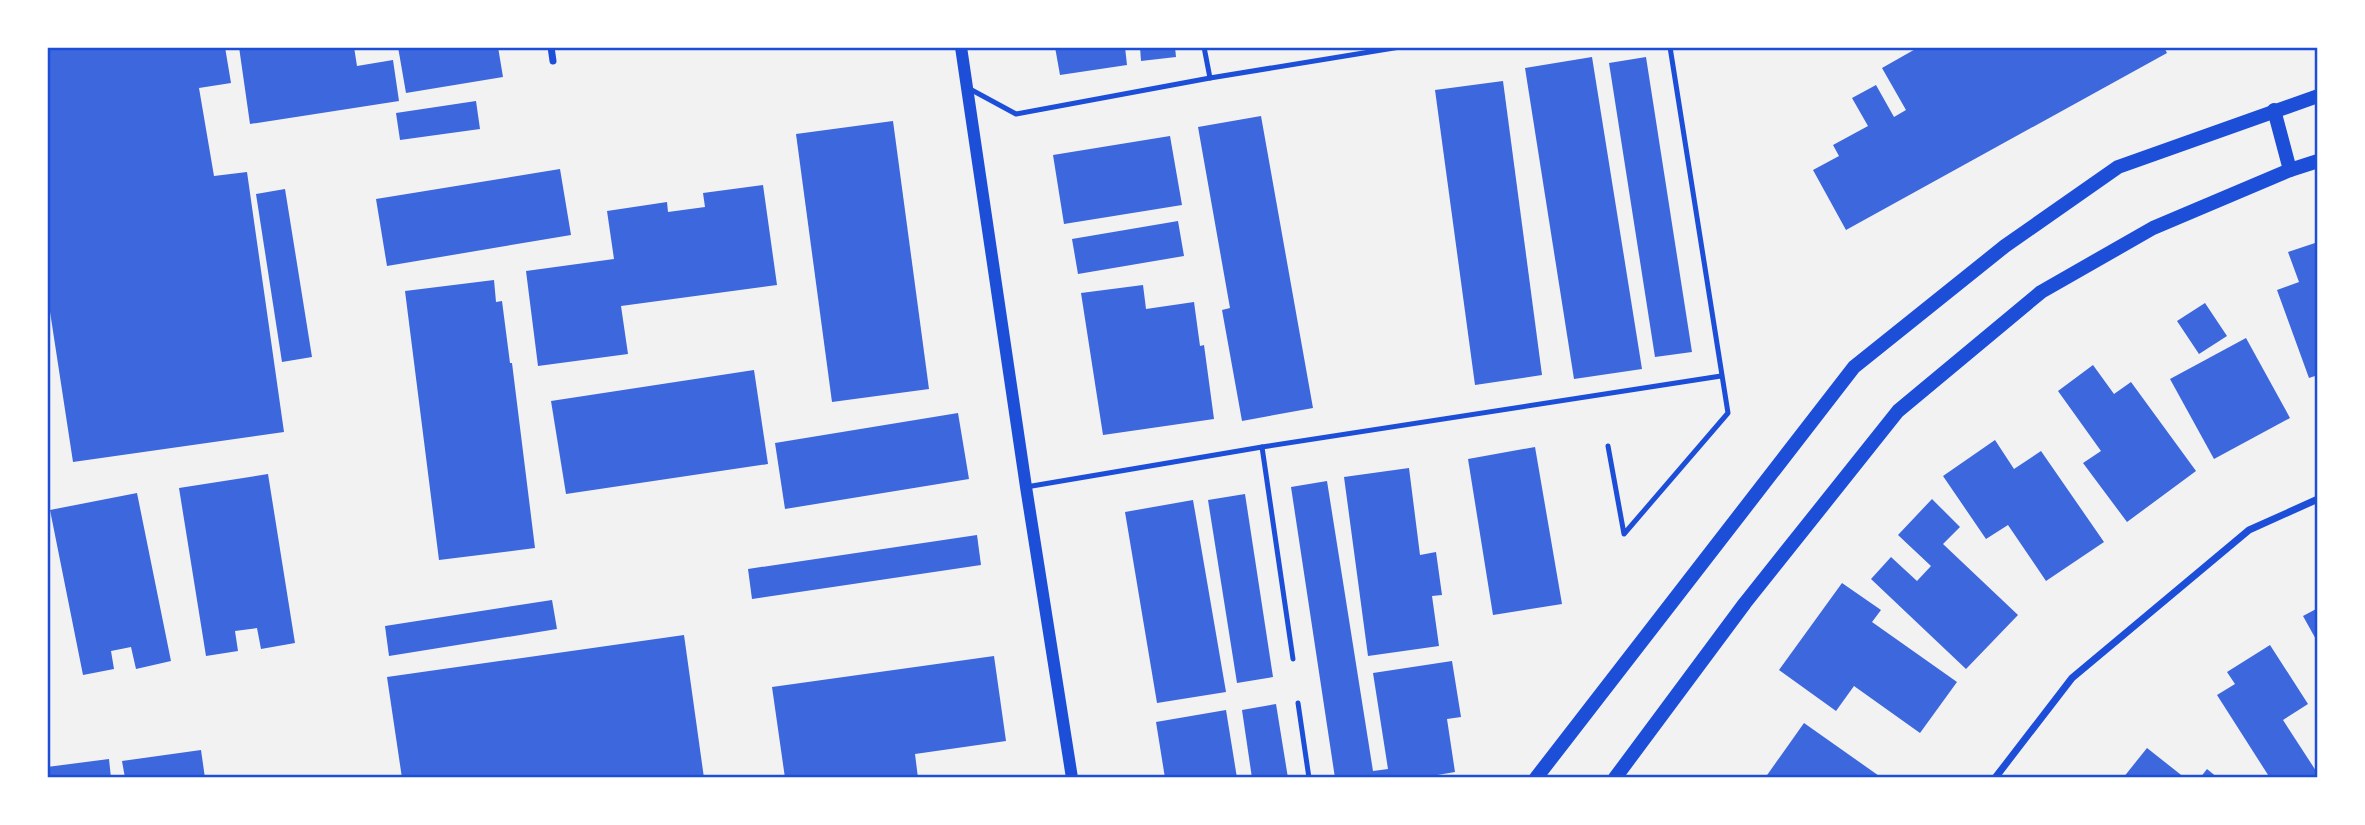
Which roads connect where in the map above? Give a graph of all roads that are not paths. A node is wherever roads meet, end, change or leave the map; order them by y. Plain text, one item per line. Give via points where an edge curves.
1 (551, 47) edge
2 (961, 47) edge
3 (1204, 47) edge
4 (1401, 47) edge
5 (1670, 47) edge
6 (553, 61) dead end
7 (1210, 78) junction
8 (966, 86) junction
9 (2318, 96) edge
10 (2274, 110) junction
11 (2318, 161) edge
12 (2290, 170) junction
13 (1721, 376) junction
14 (1608, 446) dead end
15 (1262, 447) junction
16 (1026, 487) junction
17 (2318, 499) edge
18 (1293, 659) dead end
19 (1297, 703) dead end
20 (1072, 778) edge
21 (1309, 778) edge
22 (1536, 778) edge
23 (1615, 778) edge
24 (1995, 778) edge

1 - 6 street
2 - 8 street
3 - 7 lane
4 - 7 lane
5 - 13 lane
7 - 8 lane via 1016,114
8 - 16 street
9 - 10 main road
10 - 12 main road
10 - 22 main road via 2118,167 2005,246 1854,367
11 - 12 main road
12 - 23 main road via 2154,228 2041,292 1898,411 1745,603
13 - 14 lane via 1728,413 1623,534
13 - 15 lane
15 - 16 lane
15 - 18 lane
16 - 20 street
17 - 24 street via 2249,530 2072,678
19 - 21 lane

